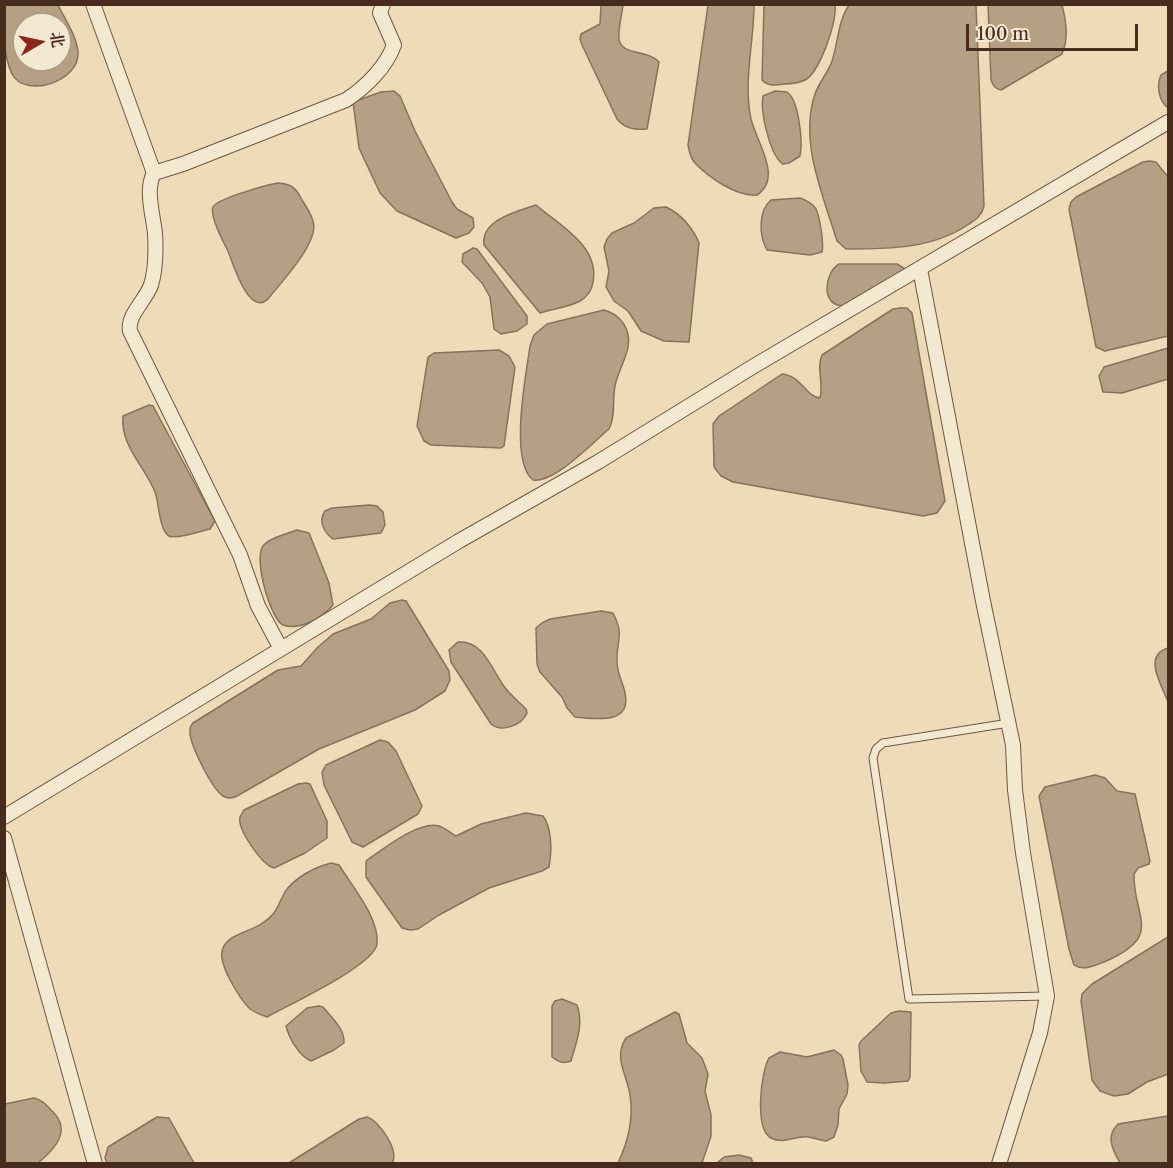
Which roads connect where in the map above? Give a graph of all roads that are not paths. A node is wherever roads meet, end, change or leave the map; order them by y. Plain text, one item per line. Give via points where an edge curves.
1 (93, 4) edge
2 (383, 4) edge
3 (1168, 122) edge
4 (154, 173) junction
5 (920, 269) junction
6 (281, 649) junction
7 (1009, 723) junction
8 (4, 817) edge
9 (4, 838) edge
10 (1047, 996) junction
11 (95, 1164) edge
12 (999, 1164) edge

1 - 4 street
2 - 4 street via 380,13 394,45 390,58 358,93
3 - 5 street
4 - 6 street via 150,190 155,269 149,290 130,322 130,331 240,555 258,606
5 - 6 street
5 - 7 street
6 - 8 street
7 - 10 street via 1023,853
7 - 10 lane via 883,743 873,758 909,999
9 - 11 street
10 - 12 street via 1040,1033

